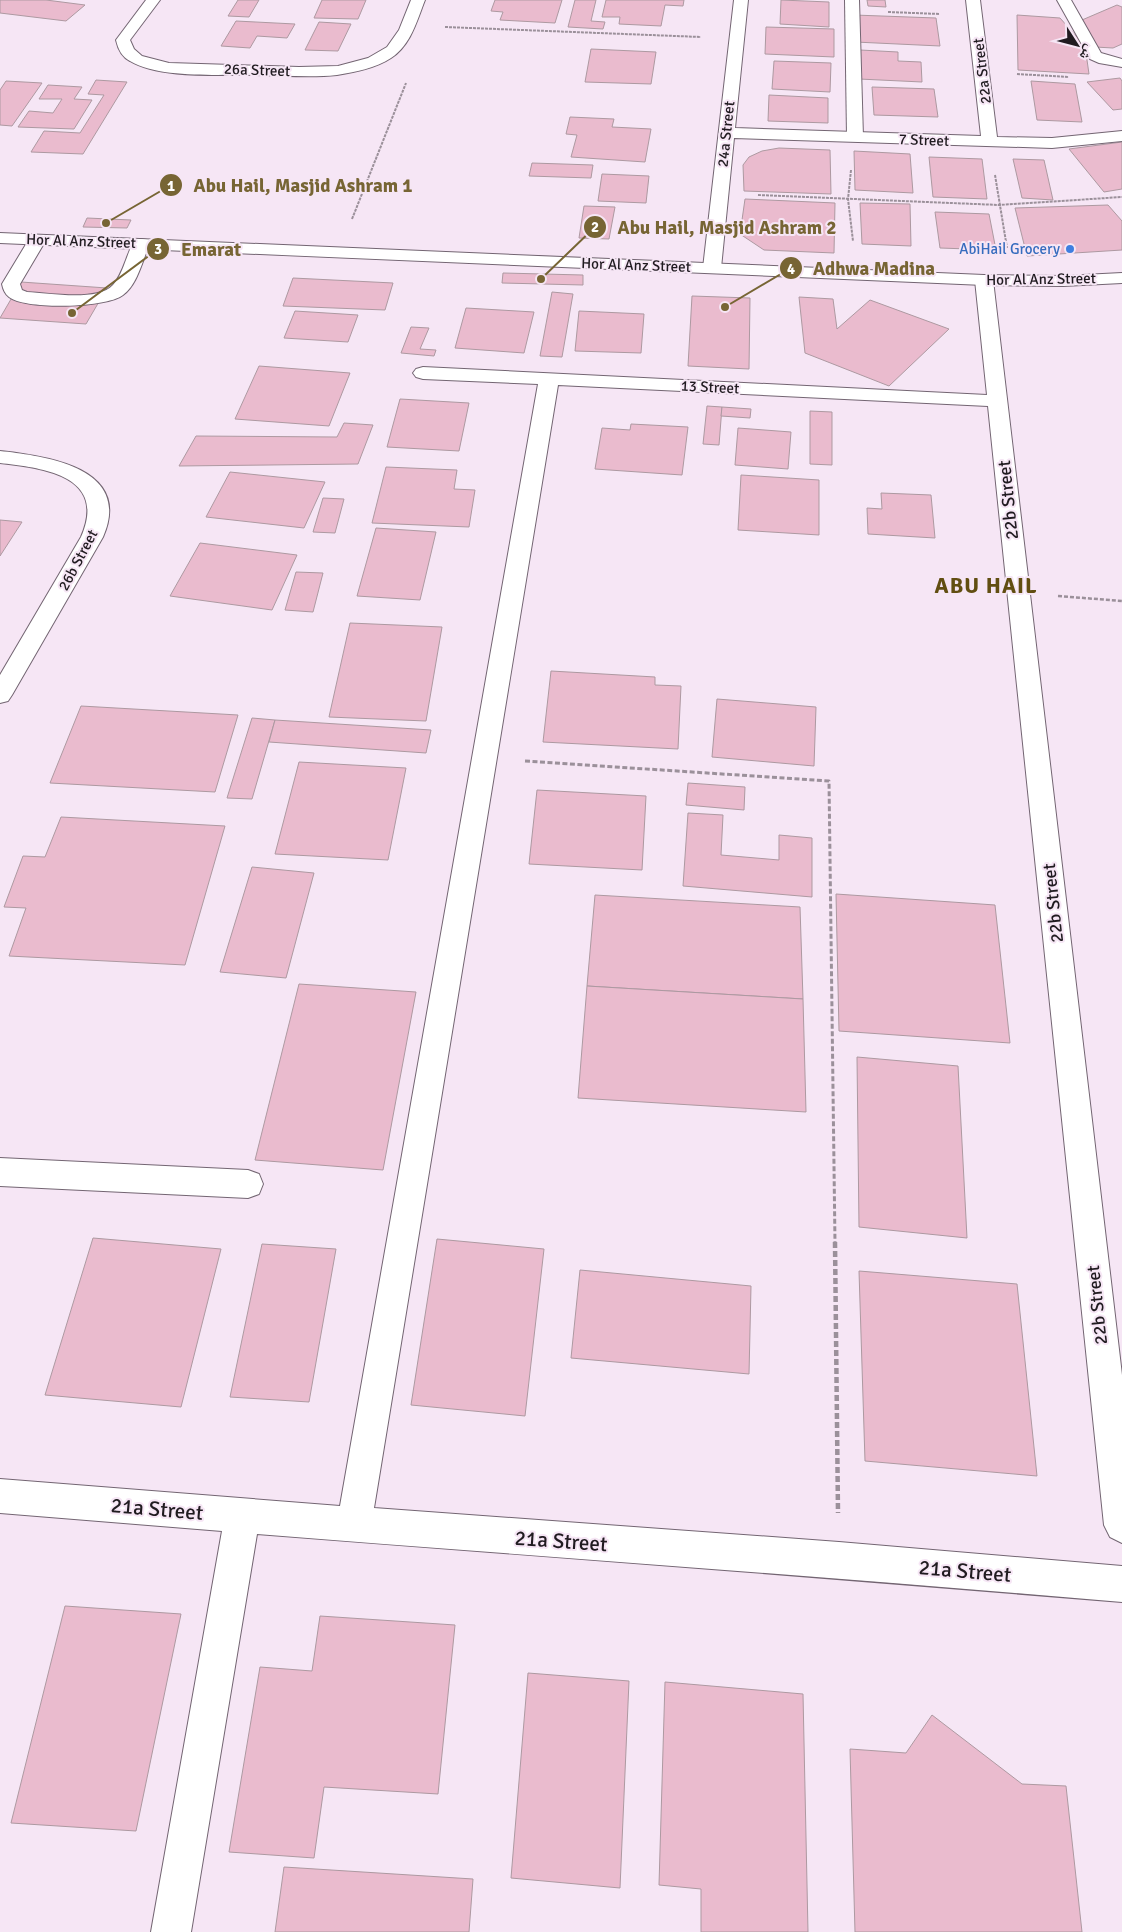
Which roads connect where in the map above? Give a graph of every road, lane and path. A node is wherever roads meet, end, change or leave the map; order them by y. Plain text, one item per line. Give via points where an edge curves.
1 (153, 0) edge
2 (418, 0) edge
3 (740, 0) edge
4 (973, 0) edge
5 (1064, 0) edge
6 (853, 5) edge
7 (975, 16) junction
8 (407, 26) junction
9 (736, 39) junction
10 (1120, 63) edge
11 (982, 72) junction
12 (407, 81) dead end
13 (726, 133) junction
14 (1122, 136) edge
15 (855, 137) junction
16 (990, 142) junction
17 (720, 194) junction
18 (1122, 197) edge
19 (848, 198) junction
20 (999, 205) junction
21 (0, 238) edge
22 (37, 240) junction
23 (141, 244) junction
24 (339, 252) junction
25 (712, 268) junction
26 (856, 274) junction
27 (1122, 278) edge
28 (984, 280) junction
29 (424, 373) dead end
30 (549, 379) junction
31 (997, 401) junction
32 (0, 457) edge
33 (1018, 592) junction
34 (1122, 601) edge
35 (0, 695) edge
36 (485, 758) junction
37 (0, 1172) edge
38 (248, 1184) dead end
39 (0, 1496) edge
40 (243, 1515) junction
41 (354, 1524) junction
42 (1122, 1525) edge
43 (839, 1560) junction
44 (1122, 1584) edge
45 (171, 1932) edge

1 - 8 street, 26a Street via 123,40 124,48 132,56 161,66 307,71 351,68 386,55 397,46
2 - 8 street, 26a Street
3 - 9 street, 24a Street
4 - 7 street, 22a Street
5 - 10 street via 1095,56
6 - 7 path
6 - 15 street
7 - 11 street, 22a Street
8 - 9 path
9 - 13 street, 24a Street
10 - 11 path via 1109,70 1074,78
11 - 16 street, 22a Street
12 - 24 path
13 - 15 street, 7 Street
13 - 17 street, 24a Street
14 - 16 street, 7 Street via 1052,143
15 - 16 street, 7 Street
15 - 19 path
16 - 20 path
17 - 19 path
17 - 25 street, 24a Street
18 - 20 path
19 - 20 path
19 - 26 path
20 - 28 path via 1008,256
21 - 22 street, Hor Al Anz Street
22 - 23 street, Hor Al Anz Street
22 - 23 street via 11,284 16,294 91,300 113,294 120,289
23 - 24 street, Hor Al Anz Street
24 - 25 street, Hor Al Anz Street
25 - 26 street, Hor Al Anz Street
26 - 28 street, Hor Al Anz Street
27 - 28 street, Hor Al Anz Street
28 - 31 street, 22b Street
29 - 30 street, 13 Street
30 - 31 street, 13 Street
30 - 36 street
31 - 33 street, 22b Street
32 - 35 street, 26b Street via 48,463 72,472 88,484 98,500 99,518 92,538
33 - 34 path
33 - 42 street, 22b Street
36 - 41 street
36 - 43 path via 829,781
37 - 38 street
39 - 40 street, 21a Street
40 - 41 street, 21a Street
40 - 45 street
41 - 43 street, 21a Street
43 - 44 street, 21a Street

